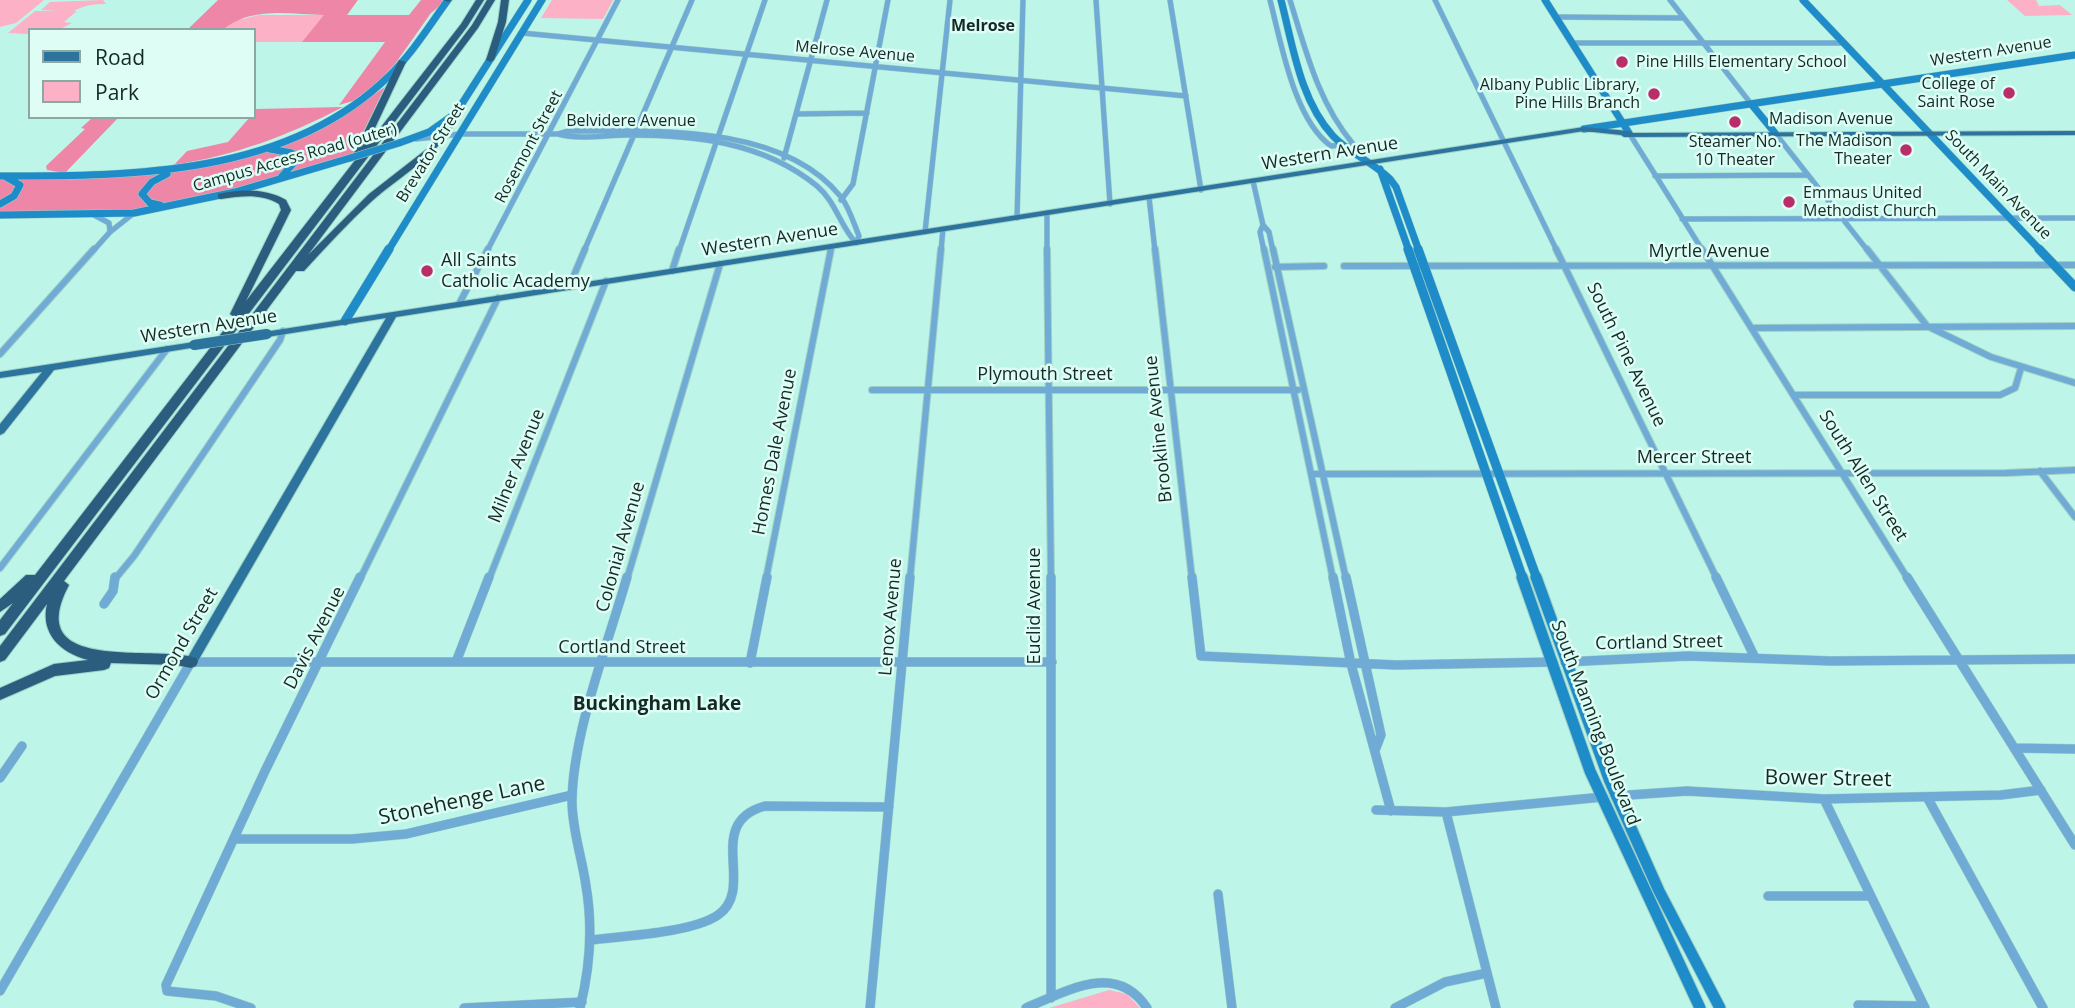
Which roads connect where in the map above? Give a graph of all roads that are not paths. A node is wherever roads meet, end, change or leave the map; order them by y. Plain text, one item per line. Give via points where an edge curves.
1 (448, 0) edge
2 (480, 0) edge
3 (491, 0) edge
4 (505, 0) edge
5 (528, 0) edge
6 (542, 0) edge
7 (618, 0) edge
8 (692, 0) edge
9 (765, 0) edge
10 (827, 0) edge
11 (888, 0) edge
12 (950, 0) edge
13 (1023, 0) edge
14 (1096, 0) edge
15 (1170, 0) edge
16 (1270, 0) edge
17 (1281, 0) edge
18 (1290, 0) edge
19 (1435, 0) edge
20 (1545, 0) edge
21 (1670, 0) edge
22 (1803, 0) edge
23 (1556, 18) junction
24 (1684, 18) junction
25 (522, 33) junction
26 (598, 40) junction
27 (1282, 43) junction
28 (1293, 43) junction
29 (1304, 43) junction
30 (1572, 43) junction
31 (1704, 43) junction
32 (1844, 43) junction
33 (671, 47) junction
34 (747, 54) junction
35 (2075, 55) edge
36 (490, 60) junction
37 (811, 60) junction
38 (402, 62) junction
39 (876, 66) junction
40 (942, 73) junction
41 (1021, 80) junction
42 (1883, 85) junction
43 (1318, 87) junction
44 (1102, 88) junction
45 (1295, 88) junction
46 (1306, 88) junction
47 (1185, 96) junction
48 (1752, 105) junction
49 (867, 113) junction
50 (456, 114) junction
51 (796, 114) junction
52 (1622, 124) junction
53 (1610, 129) junction
54 (429, 132) junction
55 (1582, 132) junction
56 (634, 133) junction
57 (1629, 133) junction
58 (1775, 133) junction
59 (1929, 133) junction
60 (2075, 133) edge
61 (445, 134) junction
62 (460, 134) junction
63 (550, 134) junction
64 (718, 139) junction
65 (408, 141) junction
66 (1505, 143) junction
67 (1344, 147) junction
68 (258, 149) junction
69 (783, 159) junction
70 (294, 163) junction
71 (1375, 166) junction
72 (316, 168) junction
73 (180, 169) junction
74 (1, 176) edge
75 (1655, 176) junction
76 (1807, 176) junction
77 (1253, 181) junction
78 (262, 184) junction
79 (1200, 190) junction
80 (221, 196) junction
81 (1149, 197) junction
82 (842, 199) junction
83 (0, 204) edge
84 (834, 204) junction
85 (1110, 204) junction
86 (179, 205) junction
87 (134, 213) junction
88 (1047, 213) junction
89 (0, 215) edge
90 (94, 215) junction
91 (1017, 218) junction
92 (1840, 218) junction
93 (2010, 218) junction
94 (2075, 218) edge
95 (1682, 219) junction
96 (311, 225) junction
97 (1263, 225) junction
98 (943, 229) junction
99 (110, 232) junction
100 (925, 232) junction
101 (856, 243) junction
102 (831, 247) junction
103 (720, 264) junction
104 (1878, 265) junction
105 (2054, 265) junction
106 (2075, 265) edge
107 (1324, 266) dead end
108 (1344, 266) dead end
109 (1418, 266) junction
110 (1564, 266) junction
111 (1713, 266) junction
112 (1267, 267) junction
113 (1277, 267) junction
114 (672, 271) junction
115 (606, 281) junction
116 (569, 287) junction
117 (2075, 287) edge
118 (498, 298) junction
119 (459, 304) junction
120 (393, 314) junction
121 (345, 321) junction
122 (1280, 325) junction
123 (1289, 325) junction
124 (1927, 326) junction
125 (2075, 326) edge
126 (248, 327) junction
127 (1752, 328) junction
128 (283, 331) junction
129 (1437, 332) junction
130 (1448, 332) junction
131 (167, 349) junction
132 (0, 354) edge
133 (51, 367) junction
134 (2021, 368) junction
135 (199, 371) junction
136 (0, 375) edge
137 (2075, 383) edge
138 (872, 390) dead end
139 (1050, 390) junction
140 (1293, 390) junction
141 (1303, 390) junction
142 (928, 391) junction
143 (1172, 391) junction
144 (1458, 394) junction
145 (1470, 394) junction
146 (1794, 395) junction
147 (0, 431) edge
148 (2075, 470) edge
149 (2040, 471) junction
150 (1842, 472) junction
151 (1486, 473) junction
152 (1499, 473) junction
153 (1312, 474) junction
154 (1322, 474) junction
155 (1667, 474) junction
156 (92, 511) junction
157 (108, 512) junction
158 (2075, 517) edge
159 (1329, 560) junction
160 (1341, 561) junction
161 (1517, 562) junction
162 (1531, 562) junction
163 (0, 568) edge
164 (104, 604) dead end
165 (0, 607) edge
166 (0, 630) edge
167 (0, 656) edge
168 (1201, 656) joint
169 (1755, 658) junction
170 (2075, 659) edge
171 (191, 662) junction
172 (321, 662) junction
173 (456, 662) junction
174 (903, 662) junction
175 (1052, 662) junction
176 (1566, 662) junction
177 (1960, 662) junction
178 (750, 663) junction
179 (1552, 663) junction
180 (603, 664) junction
181 (1351, 664) junction
182 (1364, 664) junction
183 (0, 694) edge
184 (22, 746) dead end
185 (1376, 748) junction
186 (2014, 748) junction
187 (2075, 748) edge
188 (0, 778) edge
189 (2041, 790) junction
190 (572, 795) junction
191 (1616, 796) junction
192 (1601, 797) junction
193 (1927, 797) junction
194 (1824, 799) junction
195 (889, 807) junction
196 (1376, 810) dead end
197 (1391, 811) junction
198 (1446, 812) junction
199 (234, 839) junction
200 (2075, 845) edge
201 (1219, 894) dead end
202 (1768, 896) dead end
203 (1871, 897) junction
204 (1679, 931) junction
205 (1663, 933) junction
206 (590, 940) junction
207 (1487, 972) junction
208 (0, 991) edge
209 (1051, 998) junction
210 (581, 1005) edge
211 (1858, 1005) dead end
212 (1925, 1007) edge
213 (251, 1008) edge
214 (464, 1008) edge
215 (870, 1008) edge
216 (1026, 1008) edge
217 (1147, 1008) edge
218 (1232, 1008) edge
219 (1395, 1008) edge
220 (1496, 1008) edge
221 (1700, 1008) edge
222 (1720, 1008) edge
223 (2043, 1008) edge

1 - 38 street
2 - 96 highway
3 - 126 highway
4 - 36 highway
5 - 36 street, Campus Access Road (outer)
6 - 25 street, Brevator Street
7 - 26 street, Rosemont Street
8 - 33 street
9 - 34 street
10 - 37 street
11 - 39 street
12 - 40 street
13 - 41 street
14 - 44 street
15 - 47 street
16 - 27 street
17 - 28 street
18 - 29 street
19 - 66 street, South Pine Avenue
20 - 23 street, South Allen Street
21 - 24 street
22 - 32 street, South Main Avenue
23 - 24 street
23 - 30 street, South Allen Street
24 - 31 street
25 - 26 street, Melrose Avenue
25 - 62 street, Brevator Street
26 - 33 street, Melrose Avenue
26 - 63 street, Rosemont Street
27 - 28 street
27 - 45 street
28 - 29 street
28 - 46 street
29 - 43 street
30 - 31 street
30 - 52 street, South Allen Street
31 - 32 street
31 - 48 street
32 - 42 street, South Main Avenue
33 - 34 street, Melrose Avenue
33 - 56 street
34 - 37 street, Melrose Avenue
34 - 64 street
35 - 42 street, Western Avenue
36 - 50 street, Campus Access Road (outer)
37 - 39 street, Melrose Avenue
37 - 51 street
38 - 68 street via 381,85 339,114
38 - 96 highway via 360,152
39 - 40 street, Melrose Avenue
39 - 49 street
40 - 41 street, Melrose Avenue
40 - 100 street
41 - 44 street, Melrose Avenue
41 - 91 street
42 - 48 street, Western Avenue
42 - 59 street, South Main Avenue
43 - 46 street
43 - 67 street via 1335,124 1353,144
44 - 47 street, Melrose Avenue
44 - 85 street
45 - 46 street
45 - 67 street via 1320,137 1331,146
46 - 67 street via 1322,123
47 - 79 street
48 - 52 street, Western Avenue
48 - 58 street
49 - 51 street
49 - 82 street via 853,184
50 - 54 street, Campus Access Road (outer)
50 - 61 highway
51 - 69 street
52 - 53 street, Western Avenue
52 - 55 street, Western Avenue
52 - 57 street, South Allen Street
53 - 55 main road, Madison Avenue
53 - 57 main road, Madison Avenue
54 - 61 street, Belvidere Avenue
54 - 65 street, Campus Access Road (outer)
55 - 57 main road, Madison Avenue
55 - 66 main road, Western Avenue
56 - 63 street, Belvidere Avenue
56 - 64 street, Belvidere Avenue
56 - 116 street
57 - 58 main road, Madison Avenue
57 - 75 street, South Allen Street
58 - 59 main road, Madison Avenue
58 - 76 street
59 - 60 main road, Madison Avenue
59 - 93 street, South Main Avenue
61 - 62 street, Belvidere Avenue
61 - 65 street, Belvidere Avenue
61 - 126 highway via 368,201
62 - 63 street, Belvidere Avenue
62 - 121 street, Brevator Street
63 - 119 street, Rosemont Street
64 - 69 street, Belvidere Avenue
64 - 114 street
65 - 72 street, Campus Access Road (outer), bridge
66 - 71 main road, Western Avenue
66 - 110 street, South Pine Avenue
67 - 71 street
68 - 70 street via 288,151
68 - 73 street
69 - 82 street, Belvidere Avenue via 817,175
69 - 84 street, Belvidere Avenue
70 - 72 street
70 - 78 street via 284,175
71 - 77 main road, Western Avenue
71 - 109 street, South Manning Boulevard via 1400,215
72 - 78 street, Campus Access Road (outer)
73 - 74 street
73 - 86 street via 152,182 142,194 150,203
74 - 83 street via 20,185
75 - 76 street
75 - 95 street, South Allen Street
76 - 92 street
77 - 79 main road, Western Avenue
77 - 97 street
78 - 80 street, Campus Access Road (outer)
79 - 81 main road, Western Avenue
80 - 86 street, Campus Access Road (outer)
80 - 135 highway via 268,195 283,202 286,210 234,316
81 - 85 main road, Western Avenue
81 - 143 street, Brookline Avenue
82 - 84 street
82 - 101 street, Belvidere Avenue via 858,229
84 - 101 street, Belvidere Avenue
85 - 88 main road, Western Avenue
86 - 87 street, Campus Access Road (outer)
87 - 90 street, Campus Access Road (outer)
87 - 99 street
88 - 91 main road, Western Avenue
88 - 139 street, Euclid Avenue
89 - 90 street, Campus Access Road (outer)
90 - 99 street via 109,223
91 - 98 main road, Western Avenue
92 - 93 street
92 - 95 street
92 - 104 street
93 - 94 street
93 - 105 street, South Main Avenue
95 - 111 street, South Allen Street
96 - 135 highway
97 - 112 street via 1260,232
97 - 113 street
98 - 100 main road, Western Avenue
98 - 142 street, Lenox Avenue
99 - 132 street
100 - 101 main road, Western Avenue
101 - 102 main road, Western Avenue
102 - 103 main road, Western Avenue
102 - 178 street, Homes Dale Avenue
103 - 114 main road, Western Avenue
103 - 180 street, Colonial Avenue
104 - 105 street, Myrtle Avenue
104 - 111 street, Myrtle Avenue
104 - 124 street
105 - 106 street, Myrtle Avenue
105 - 117 street, South Main Avenue
107 - 113 street
108 - 109 street, Myrtle Avenue
109 - 110 street, Myrtle Avenue
109 - 129 street, South Manning Boulevard
109 - 130 street, South Manning Boulevard
110 - 111 street, Myrtle Avenue
110 - 155 street, South Pine Avenue
111 - 127 street, South Allen Street
112 - 113 street
112 - 122 street
113 - 123 street
114 - 115 main road, Western Avenue
115 - 116 main road, Western Avenue
115 - 173 street, Milner Avenue
116 - 118 main road, Western Avenue
118 - 119 main road, Western Avenue
118 - 172 street, Davis Avenue
119 - 120 main road, Western Avenue
120 - 121 main road, Western Avenue
120 - 171 main road, Ormond Street
121 - 128 main road, Western Avenue
122 - 123 street
122 - 140 street
123 - 141 street
124 - 125 street
124 - 127 street
124 - 134 street
126 - 157 highway
127 - 146 street, South Allen Street
128 - 131 main road, Western Avenue, bridge
128 - 164 street via 134,556 115,576 113,591
129 - 130 street
129 - 144 street, South Manning Boulevard
130 - 145 street, South Manning Boulevard
131 - 133 main road, Western Avenue
131 - 163 street
133 - 136 main road, Western Avenue
133 - 147 main road
134 - 137 street
134 - 146 street via 2013,390 1996,395
135 - 156 highway
138 - 142 street, Plymouth Street
139 - 142 street, Plymouth Street
139 - 143 street, Plymouth Street
139 - 175 street, Euclid Avenue
140 - 141 street, Plymouth Street
140 - 143 street, Plymouth Street
140 - 153 street
141 - 154 street
142 - 174 street, Lenox Avenue
143 - 168 street, Brookline Avenue
144 - 145 street
144 - 151 street, South Manning Boulevard
145 - 152 street, South Manning Boulevard
146 - 150 street, South Allen Street
148 - 149 street, Mercer Street
149 - 150 street, Mercer Street
149 - 158 street
150 - 155 street, Mercer Street
150 - 177 street, South Allen Street
151 - 152 street, Mercer Street
151 - 154 street, Mercer Street
151 - 161 street, South Manning Boulevard
152 - 155 street, Mercer Street
152 - 162 street, South Manning Boulevard
153 - 154 street, Mercer Street
153 - 159 street
154 - 160 street
155 - 169 street, South Pine Avenue
156 - 165 highway
156 - 166 highway
157 - 167 highway
157 - 171 highway via 56,596 52,622 58,637 70,649 91,656
159 - 160 street
159 - 181 street
160 - 182 street
161 - 162 street
161 - 179 street, South Manning Boulevard
162 - 176 street, South Manning Boulevard
168 - 181 street, Cortland Street
169 - 176 street, Cortland Street via 1650,656
169 - 177 street, Cortland Street
170 - 177 street, Cortland Street
171 - 172 street, Cortland Street
171 - 183 highway via 70,666
171 - 208 street, Ormond Street
172 - 173 street, Cortland Street
172 - 199 street, Davis Avenue
173 - 180 street, Cortland Street
174 - 175 street, Cortland Street
174 - 178 street, Cortland Street
174 - 195 street, Lenox Avenue
175 - 209 street, Euclid Avenue
176 - 179 street, Cortland Street
176 - 191 street, South Manning Boulevard
177 - 186 street, South Allen Street
178 - 180 street, Cortland Street
179 - 182 street, Cortland Street
179 - 192 street, South Manning Boulevard
180 - 190 street, Colonial Avenue via 581,734
181 - 182 street, Cortland Street
181 - 185 street
182 - 185 street via 1381,735
184 - 188 street
185 - 197 street
186 - 187 street
186 - 189 street, South Allen Street
189 - 193 street, Bower Street
189 - 200 street, South Allen Street
190 - 199 street, Stonehenge Lane via 406,834
190 - 206 street, Colonial Avenue
191 - 192 street, Bower Street
191 - 194 street, Bower Street via 1687,791
191 - 204 street, South Manning Boulevard
192 - 198 street, Bower Street
192 - 205 street, South Manning Boulevard
193 - 194 street, Bower Street
193 - 223 street
194 - 203 street
195 - 206 street via 752,808 734,828 731,894 720,914 702,922
195 - 215 street, Lenox Avenue
196 - 197 street, Bower Street
197 - 198 street, Bower Street
198 - 207 street
199 - 213 street, Davis Avenue via 166,989 216,996
201 - 218 street
202 - 203 street
203 - 212 street
204 - 205 street
204 - 222 street, South Manning Boulevard
205 - 221 street, South Manning Boulevard
206 - 210 street, Colonial Avenue
207 - 219 street via 1445,982
207 - 220 street
209 - 216 street
209 - 217 street via 1113,981 1135,989
210 - 214 street
211 - 212 street

